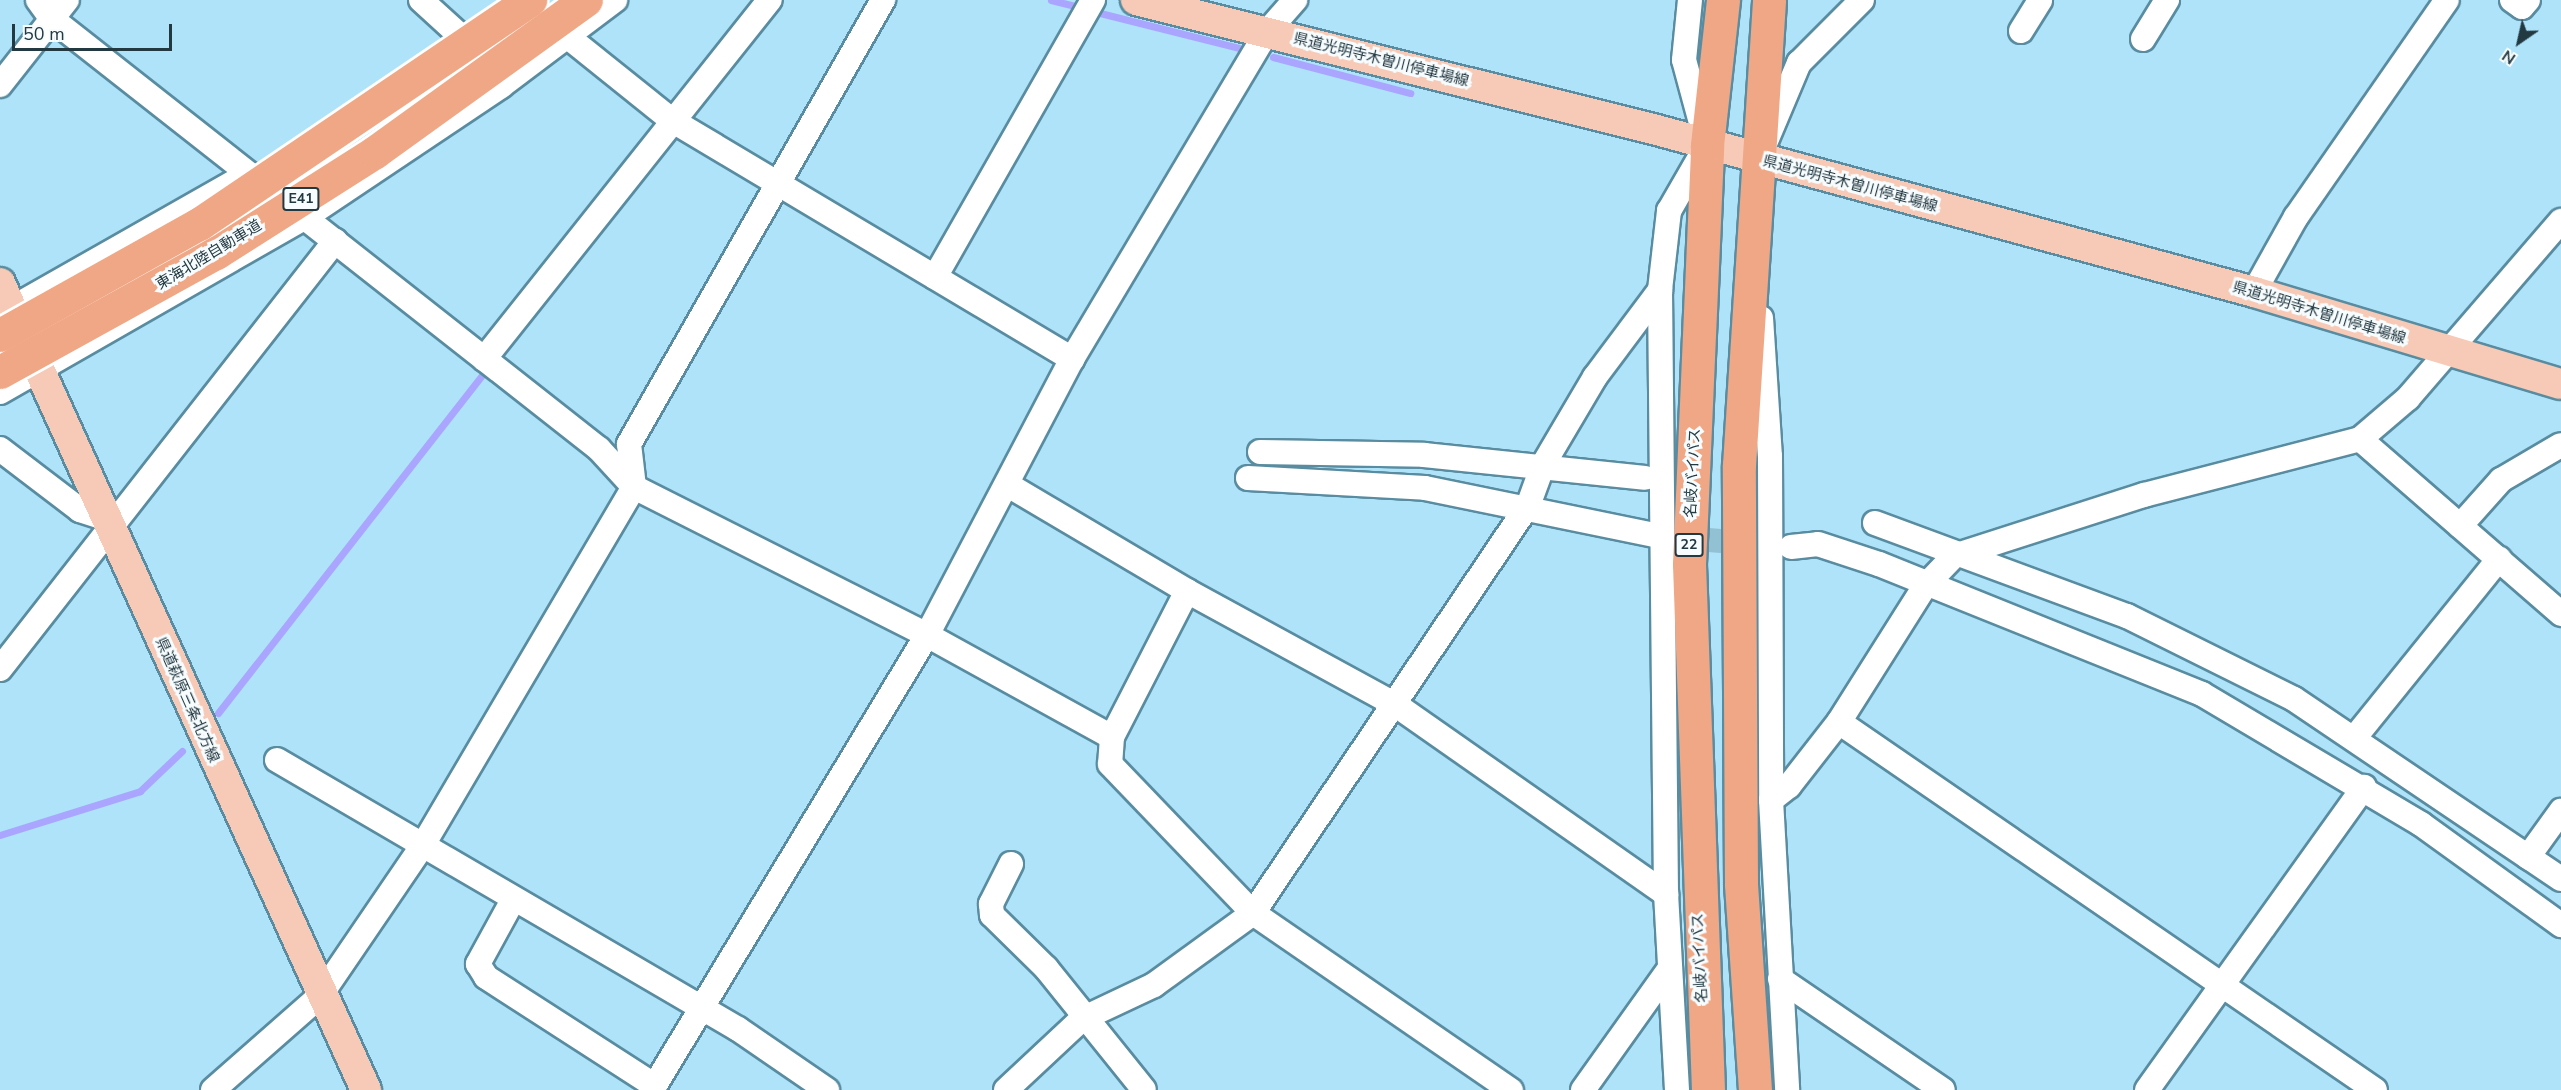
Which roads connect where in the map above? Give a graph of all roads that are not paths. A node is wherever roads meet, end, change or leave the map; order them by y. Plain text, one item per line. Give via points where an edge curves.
1 (421, 0) edge
2 (501, 0) edge
3 (530, 0) edge
4 (586, 0) edge
5 (615, 0) edge
6 (770, 0) edge
7 (883, 0) edge
8 (1093, 0) edge
9 (1136, 0) edge
10 (1295, 0) edge
11 (1690, 0) edge
12 (1723, 0) edge
13 (1769, 0) edge
14 (1862, 0) edge
15 (2040, 0) edge
16 (2168, 0) edge
17 (2447, 0) edge
18 (2512, 0) edge
19 (2528, 0) edge
20 (52, 6) edge
21 (2021, 31) dead end
22 (456, 32) junction
23 (1267, 32) junction
24 (568, 37) junction
25 (2143, 39) dead end
26 (0, 85) edge
27 (673, 121) junction
28 (1707, 146) junction
29 (1758, 159) junction
30 (249, 173) junction
31 (777, 184) junction
32 (304, 218) junction
33 (1754, 220) junction
34 (2561, 221) edge
35 (335, 241) junction
36 (936, 277) junction
37 (1660, 290) junction
38 (2254, 292) junction
39 (3, 311) edge
40 (2449, 353) junction
41 (484, 359) junction
42 (1072, 359) junction
43 (0, 372) edge
44 (38, 372) junction
45 (2561, 384) edge
46 (0, 392) edge
47 (2360, 439) junction
48 (2561, 445) edge
49 (0, 449) edge
50 (1260, 452) dead end
51 (1543, 465) junction
52 (1248, 478) dead end
53 (1645, 478) dead end
54 (1008, 485) junction
55 (634, 488) junction
56 (1528, 506) junction
57 (1875, 523) dead end
58 (108, 524) junction
59 (2460, 526) junction
60 (1654, 535) tunnel mouth
61 (1791, 547) tunnel mouth
62 (1954, 555) junction
63 (2499, 559) junction
64 (1925, 586) junction
65 (1187, 591) junction
66 (2561, 614) edge
67 (927, 635) junction
68 (0, 669) edge
69 (1396, 705) junction
70 (1839, 722) junction
71 (2356, 736) junction
72 (1112, 737) junction
73 (277, 760) dead end
74 (2364, 788) junction
75 (1771, 800) junction
76 (2561, 811) edge
77 (423, 845) junction
78 (2528, 857) junction
79 (1011, 864) dead end
80 (2561, 879) edge
81 (1666, 894) junction
82 (513, 900) junction
83 (1252, 913) junction
84 (2561, 925) edge
85 (1670, 968) junction
86 (1780, 979) junction
87 (2221, 984) junction
88 (320, 996) junction
89 (700, 1007) junction
90 (1082, 1019) junction
91 (653, 1088) edge
92 (213, 1090) edge
93 (366, 1090) edge
94 (827, 1090) edge
95 (1006, 1090) edge
96 (1144, 1090) edge
97 (1511, 1090) edge
98 (1583, 1090) edge
99 (1677, 1090) edge
100 (1708, 1090) edge
101 (1755, 1090) edge
102 (1787, 1090) edge
103 (1943, 1090) edge
104 (2147, 1090) edge
105 (2376, 1090) edge

1 - 22 street
2 - 22 street
3 - 39 highway, E41, bridge via 199,224
4 - 43 highway, 東海北陸自動車道 / E41, bridge via 366,158 216,253
5 - 24 street
6 - 27 street
7 - 31 street
8 - 36 street
9 - 23 main road, 県道光明寺木曽川停車場線
10 - 23 street
11 - 28 street via 1684,60
12 - 28 highway, 名岐バイパス / 22
13 - 29 highway
14 - 29 street via 1799,63
15 - 21 street
16 - 25 street
17 - 38 street via 2296,217
18 - 19 street via 2522,8
20 - 26 street
20 - 30 street
22 - 30 street
23 - 28 main road, 県道光明寺木曽川停車場線
23 - 42 street
24 - 27 street
24 - 32 street
27 - 31 street
27 - 41 street
28 - 29 main road, 県道光明寺木曽川停車場線
28 - 37 street via 1669,211
28 - 100 highway, 名岐バイパス / 22 via 1689,564
29 - 33 highway
29 - 38 main road, 県道光明寺木曽川停車場線
30 - 32 street
30 - 39 street
31 - 36 street
31 - 55 street via 629,444
32 - 35 street
32 - 44 street
33 - 75 street via 1770,456
33 - 101 highway via 1739,477 1741,883
34 - 40 street
35 - 41 street
35 - 58 street
36 - 42 street
37 - 51 street via 1595,377
37 - 81 street
38 - 40 main road, 県道光明寺木曽川停車場線
39 - 44 main road, 県道萩原三条北方線
40 - 45 main road, 県道光明寺木曽川停車場線
40 - 47 street
41 - 55 street via 599,449
42 - 54 street
44 - 46 street
44 - 58 main road, 県道萩原三条北方線
47 - 59 street
47 - 62 street via 2144,495
48 - 59 street via 2501,480
49 - 58 street via 80,510
50 - 51 street via 1424,455
51 - 53 street
51 - 56 street
52 - 56 street via 1425,488
54 - 65 street
54 - 67 street
55 - 67 street
55 - 77 street
56 - 60 street
56 - 69 street
57 - 62 street
58 - 68 street
58 - 88 main road, 県道萩原三条北方線
59 - 63 street
61 - 64 street via 1818,544
62 - 64 street
62 - 71 street via 2127,616
63 - 66 street
63 - 71 street
64 - 70 street
64 - 74 street via 2133,662 2252,721
65 - 69 street
65 - 72 street
67 - 72 street
67 - 89 street
69 - 81 street
69 - 83 street
70 - 75 street via 1789,786
70 - 87 street
71 - 78 street
72 - 83 street via 1110,764
73 - 77 street
74 - 84 street
74 - 87 street
75 - 86 street
76 - 78 street
77 - 82 street
77 - 88 street
78 - 80 street
79 - 90 street via 991,904 992,915 1046,968
81 - 85 street
82 - 89 street
82 - 91 street via 478,964 486,977
83 - 90 street via 1154,985
83 - 97 street
85 - 98 street
85 - 99 street
86 - 102 street
86 - 103 street
87 - 104 street
87 - 105 street
88 - 92 street
88 - 93 main road, 県道萩原三条北方線
89 - 91 street
89 - 94 street
90 - 95 street
90 - 96 street

